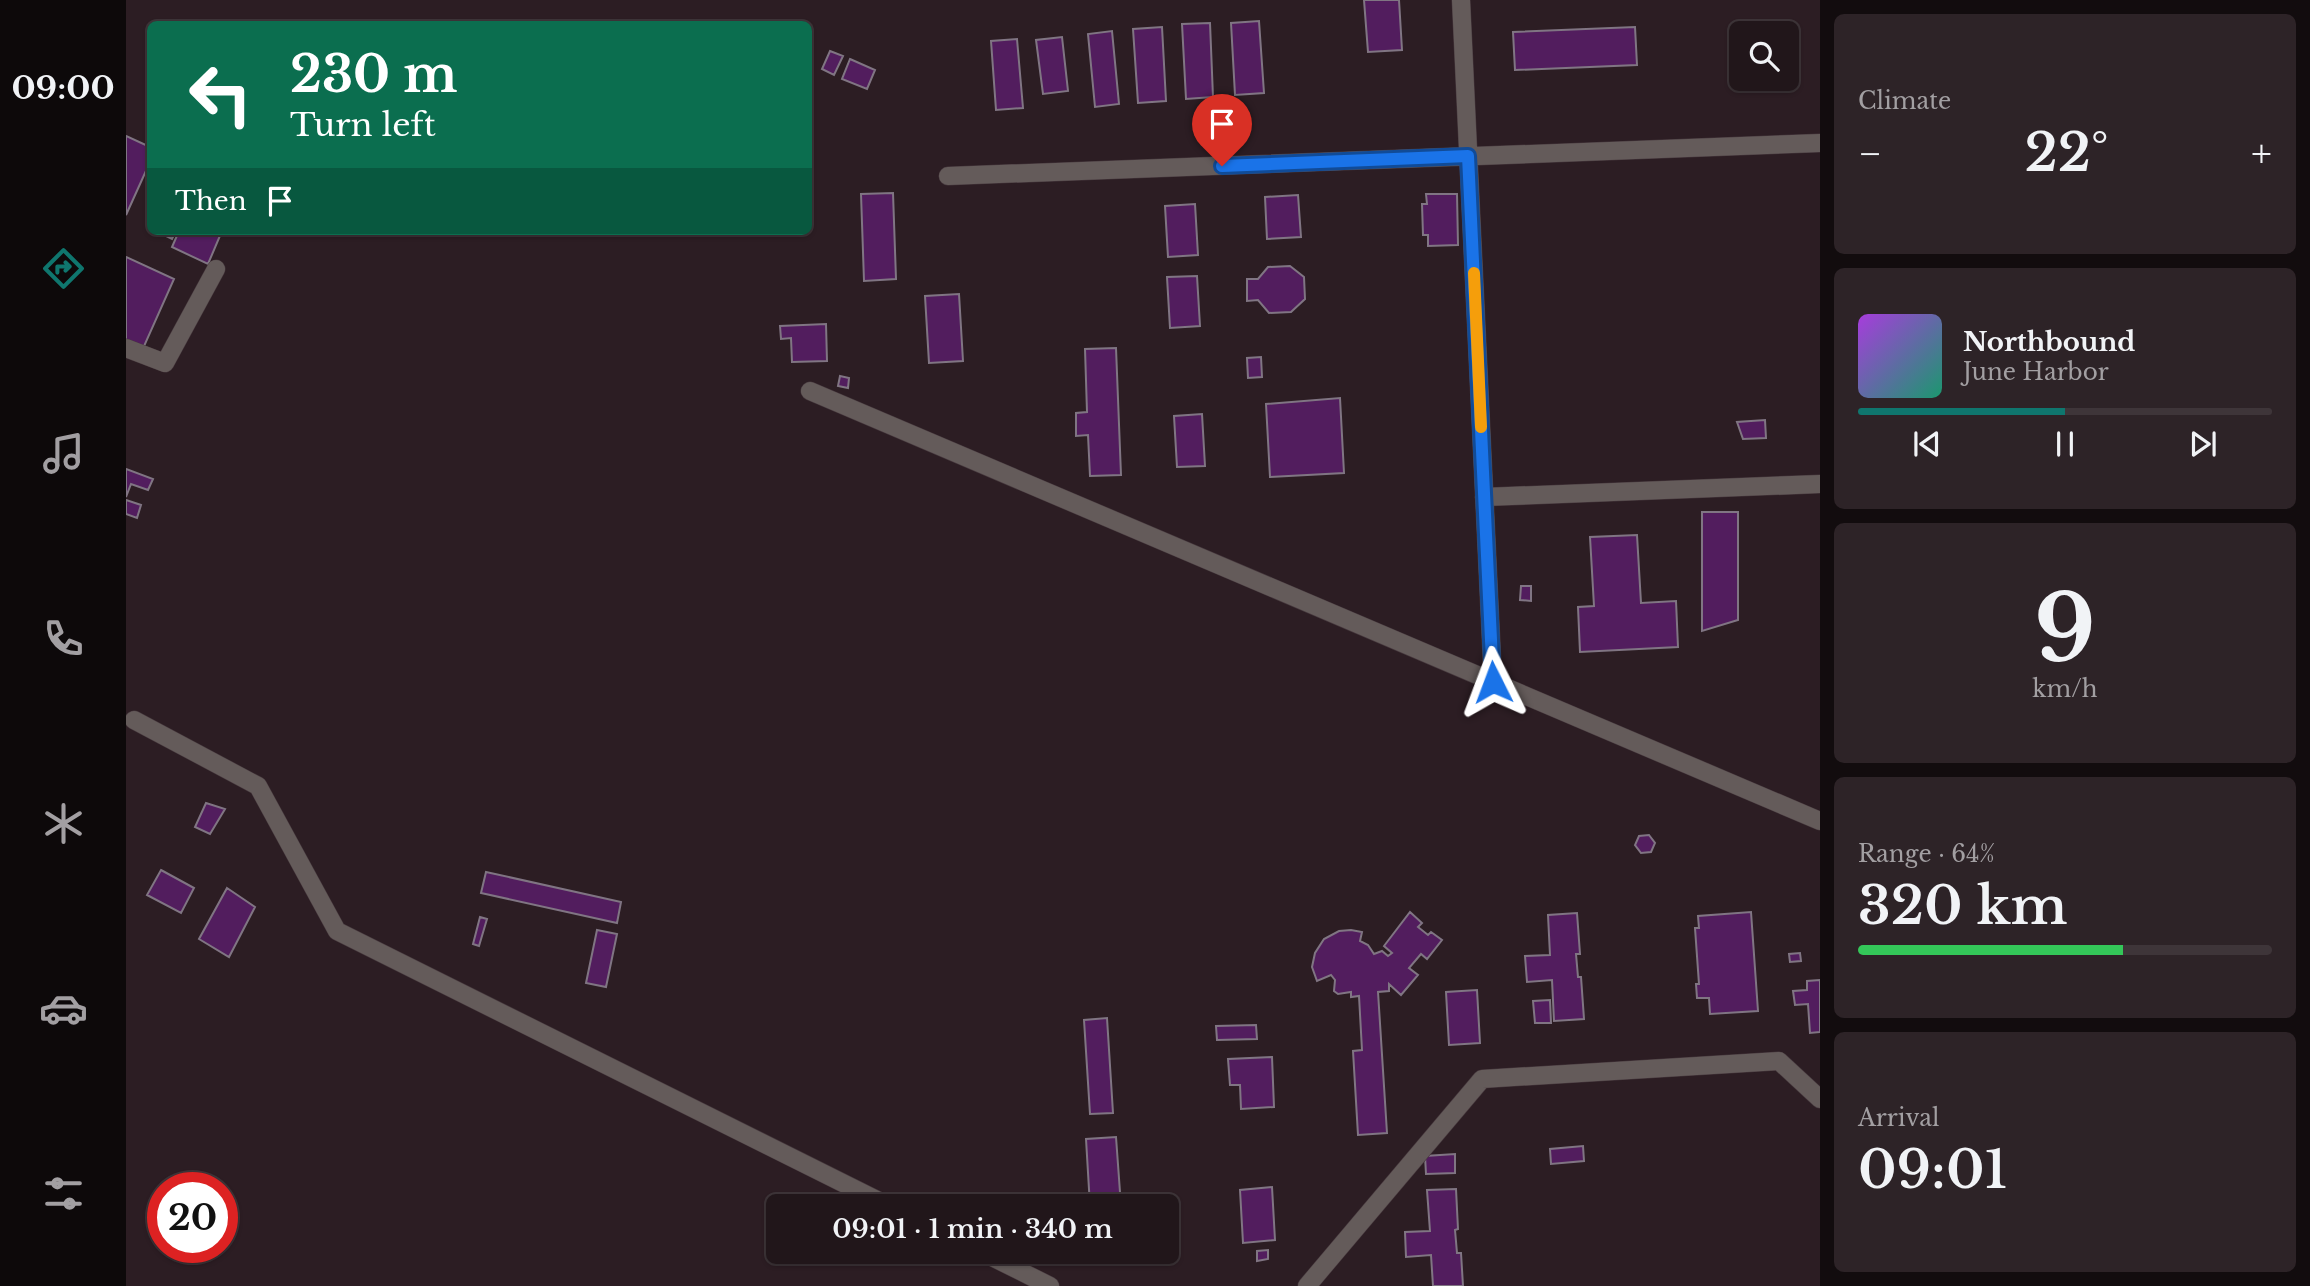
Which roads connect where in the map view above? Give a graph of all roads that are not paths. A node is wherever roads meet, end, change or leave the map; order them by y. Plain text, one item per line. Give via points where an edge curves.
1 (1461, 0) edge
2 (1820, 143) edge
3 (1468, 156) junction
4 (948, 176) dead end
5 (216, 269) dead end
6 (126, 348) edge
7 (810, 391) dead end
8 (1820, 484) edge
9 (1484, 497) junction
10 (1493, 682) junction
11 (134, 720) dead end
12 (1820, 821) edge
13 (1820, 1099) edge
14 (865, 1194) edge
15 (1006, 1264) edge
16 (1050, 1286) edge
17 (1307, 1286) edge

1 - 3 lane
2 - 3 lane
3 - 4 lane
3 - 9 lane
5 - 6 lane via 165,363
7 - 10 lane
8 - 9 lane
9 - 10 lane
10 - 12 lane
11 - 14 lane via 258,786 337,931
13 - 17 lane via 1779,1061 1482,1079
15 - 16 lane

